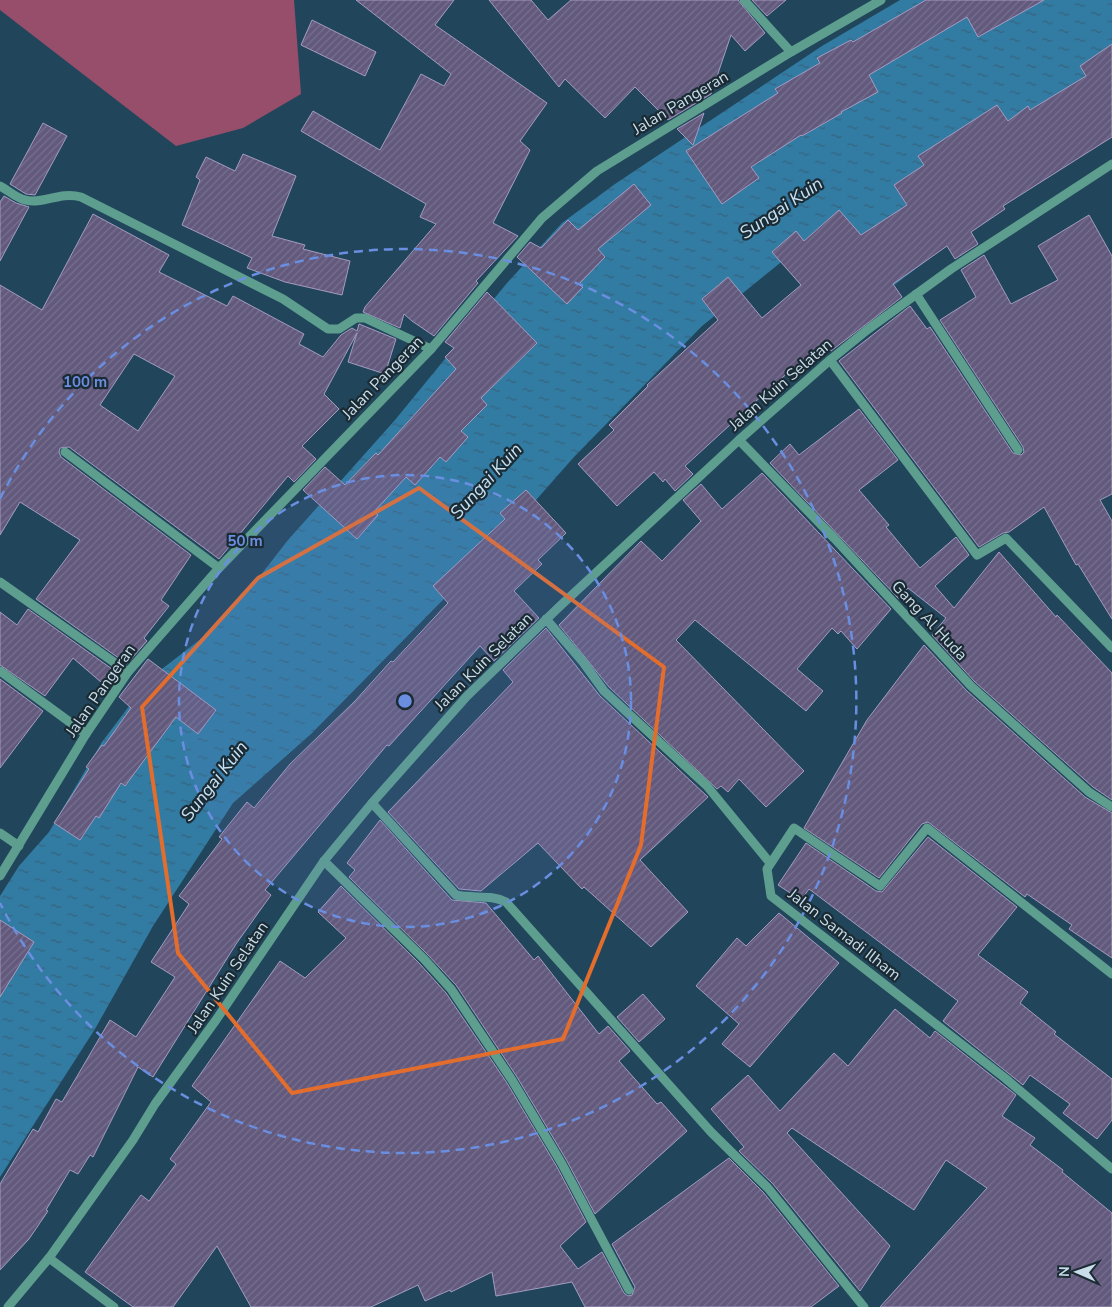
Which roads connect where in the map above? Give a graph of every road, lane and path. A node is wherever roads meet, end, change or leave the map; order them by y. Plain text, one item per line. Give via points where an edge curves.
1 (744, 0) edge
2 (881, 0) edge
3 (791, 52) junction
4 (1112, 164) edge
5 (0, 186) edge
6 (916, 294) junction
7 (430, 349) junction
8 (830, 360) junction
9 (739, 440) junction
10 (1018, 450) dead end
11 (65, 452) dead end
12 (219, 568) junction
13 (0, 582) edge
14 (546, 619) junction
15 (1112, 648) edge
16 (0, 670) edge
17 (128, 672) junction
18 (86, 734) junction
19 (372, 803) junction
20 (1112, 807) edge
21 (0, 833) edge
22 (19, 846) junction
23 (324, 862) junction
24 (770, 863) junction
25 (0, 876) edge
26 (1112, 974) edge
27 (1112, 1169) edge
28 (49, 1258) junction
29 (630, 1290) dead end
30 (8, 1307) edge
31 (114, 1307) edge
32 (864, 1307) edge

1 - 3 street
2 - 3 street, Jalan Pangeran
3 - 7 street, Jalan Pangeran via 597,171 542,218
4 - 6 street, Jalan Kuin Selatan
5 - 7 street via 25,200 36,201 61,194 81,197 283,299 328,329 339,329 356,318 365,318
6 - 8 street, Jalan Kuin Selatan
6 - 10 street
7 - 12 street, Jalan Pangeran
8 - 9 street, Jalan Kuin Selatan
8 - 15 street via 977,555 1006,538
9 - 14 street, Jalan Kuin Selatan
9 - 20 street, Gang Al Huda via 971,686 1089,792
11 - 12 street
12 - 17 street, Jalan Pangeran
13 - 17 street
14 - 19 street, Jalan Kuin Selatan via 467,696
14 - 24 street via 604,691 707,786
16 - 18 street
17 - 18 street, Jalan Pangeran
18 - 22 street, Jalan Pangeran
19 - 23 street, Jalan Kuin Selatan
19 - 32 street via 456,895 498,897 506,902 710,1132 768,1188
21 - 22 street
22 - 25 street, Jalan Pangeran
23 - 28 street, Jalan Kuin Selatan
23 - 29 street via 451,989 552,1147
24 - 26 street via 794,828 880,886 927,828
24 - 27 street, Jalan Samadi Ilham via 767,869 771,896 1005,1078
28 - 30 street, Jalan Kuin Selatan
28 - 31 street

